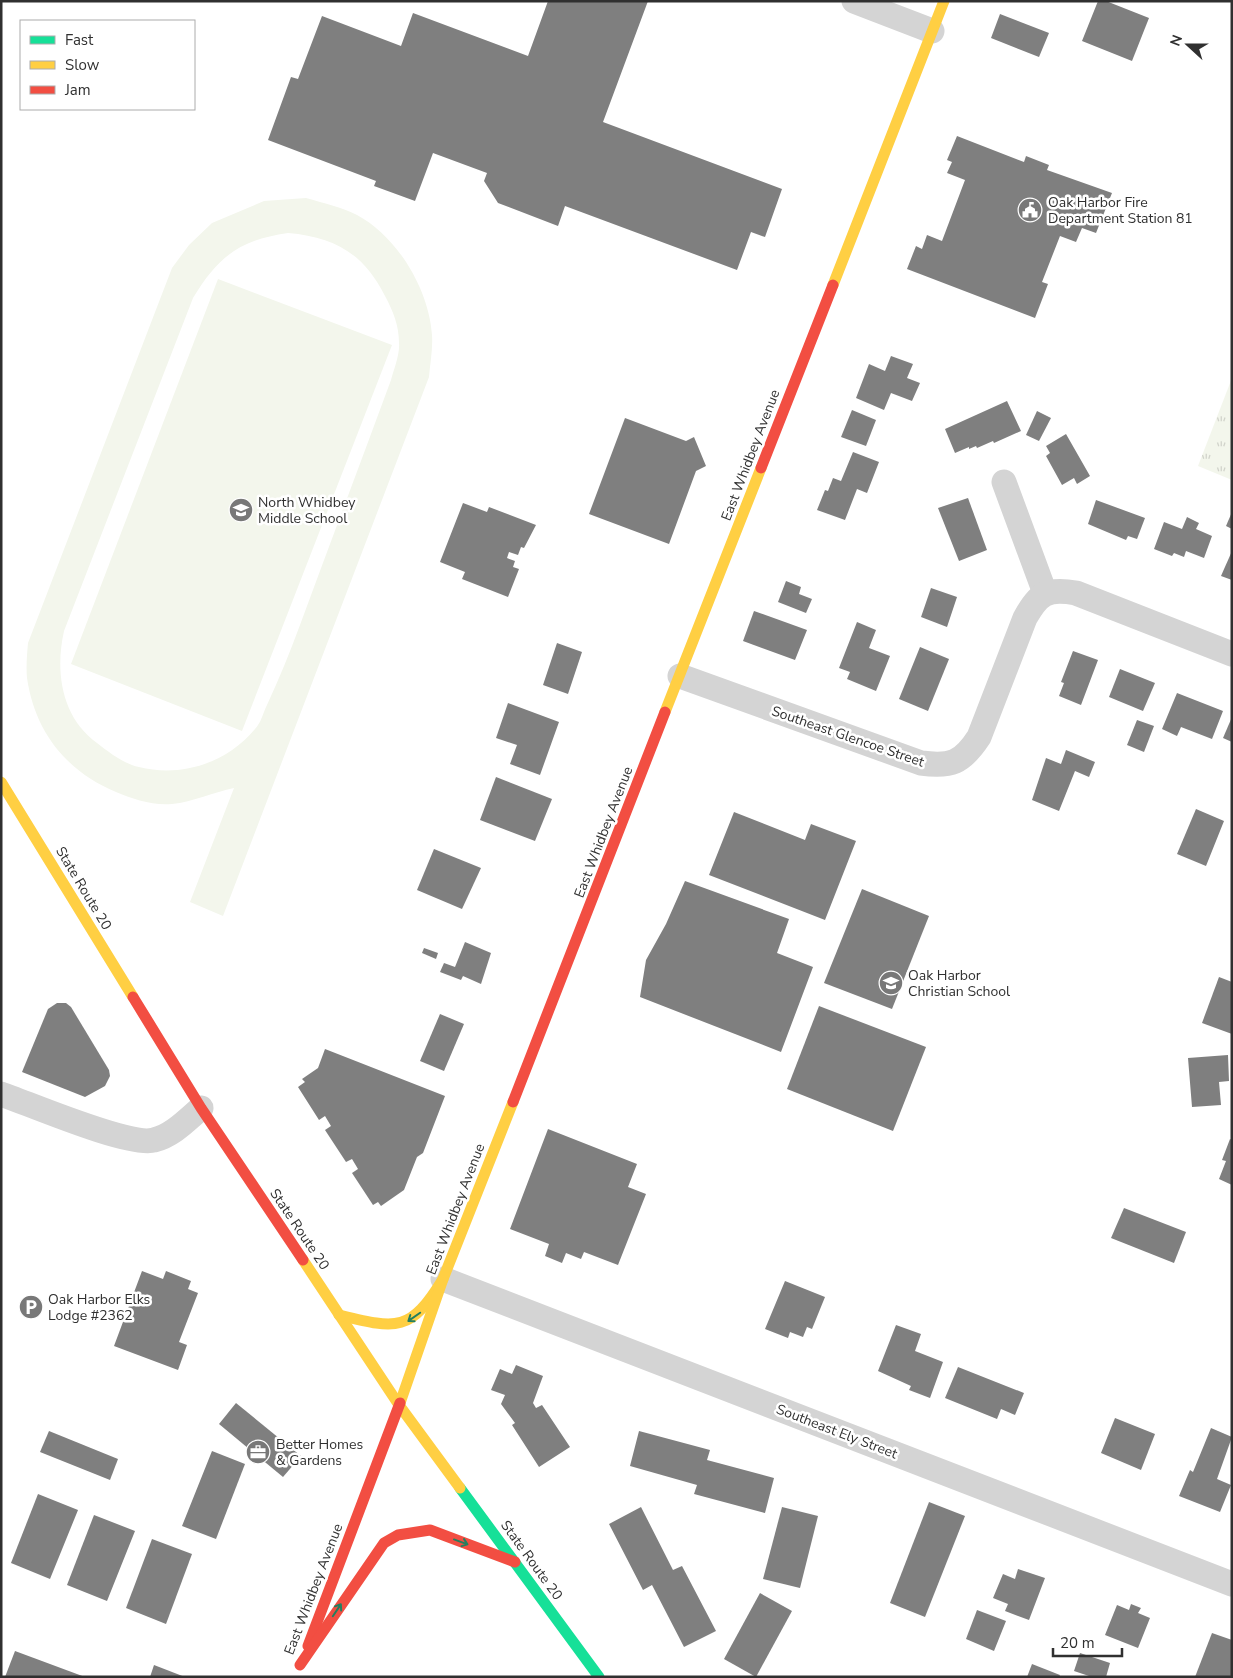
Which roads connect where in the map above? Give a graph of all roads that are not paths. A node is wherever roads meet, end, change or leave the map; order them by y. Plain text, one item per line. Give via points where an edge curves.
1 (854, 1) edge
2 (944, 1) edge
3 (932, 31) junction
4 (1004, 482) dead end
5 (1044, 593) junction
6 (1232, 654) edge
7 (680, 676) junction
8 (1, 782) edge
9 (1, 1094) edge
10 (201, 1108) junction
11 (443, 1279) junction
12 (339, 1315) junction
13 (399, 1405) junction
14 (515, 1562) junction
15 (1232, 1584) edge
16 (300, 1664) junction
17 (296, 1677) edge
18 (599, 1677) edge

1 - 3 street
2 - 3 street, East Whidbey Avenue
3 - 7 street, East Whidbey Avenue
4 - 5 street
5 - 6 street via 1060,590 1076,593
5 - 7 street, Southeast Glencoe Street via 1034,602 1025,618 979,737 970,751 956,762 939,766 921,764
7 - 11 street, East Whidbey Avenue
8 - 10 street, State Route 20
9 - 10 street via 129,1140 153,1141 169,1134
10 - 12 street, State Route 20
11 -> 12 street via 428,1305 411,1320 391,1325
11 - 13 street, East Whidbey Avenue
11 - 15 street, Southeast Ely Street
12 - 13 street, State Route 20
13 - 14 street, State Route 20
13 - 16 street, East Whidbey Avenue
16 -> 14 street via 384,1543 398,1535 430,1530
14 - 18 street, State Route 20
16 - 17 street, East Whidbey Avenue

